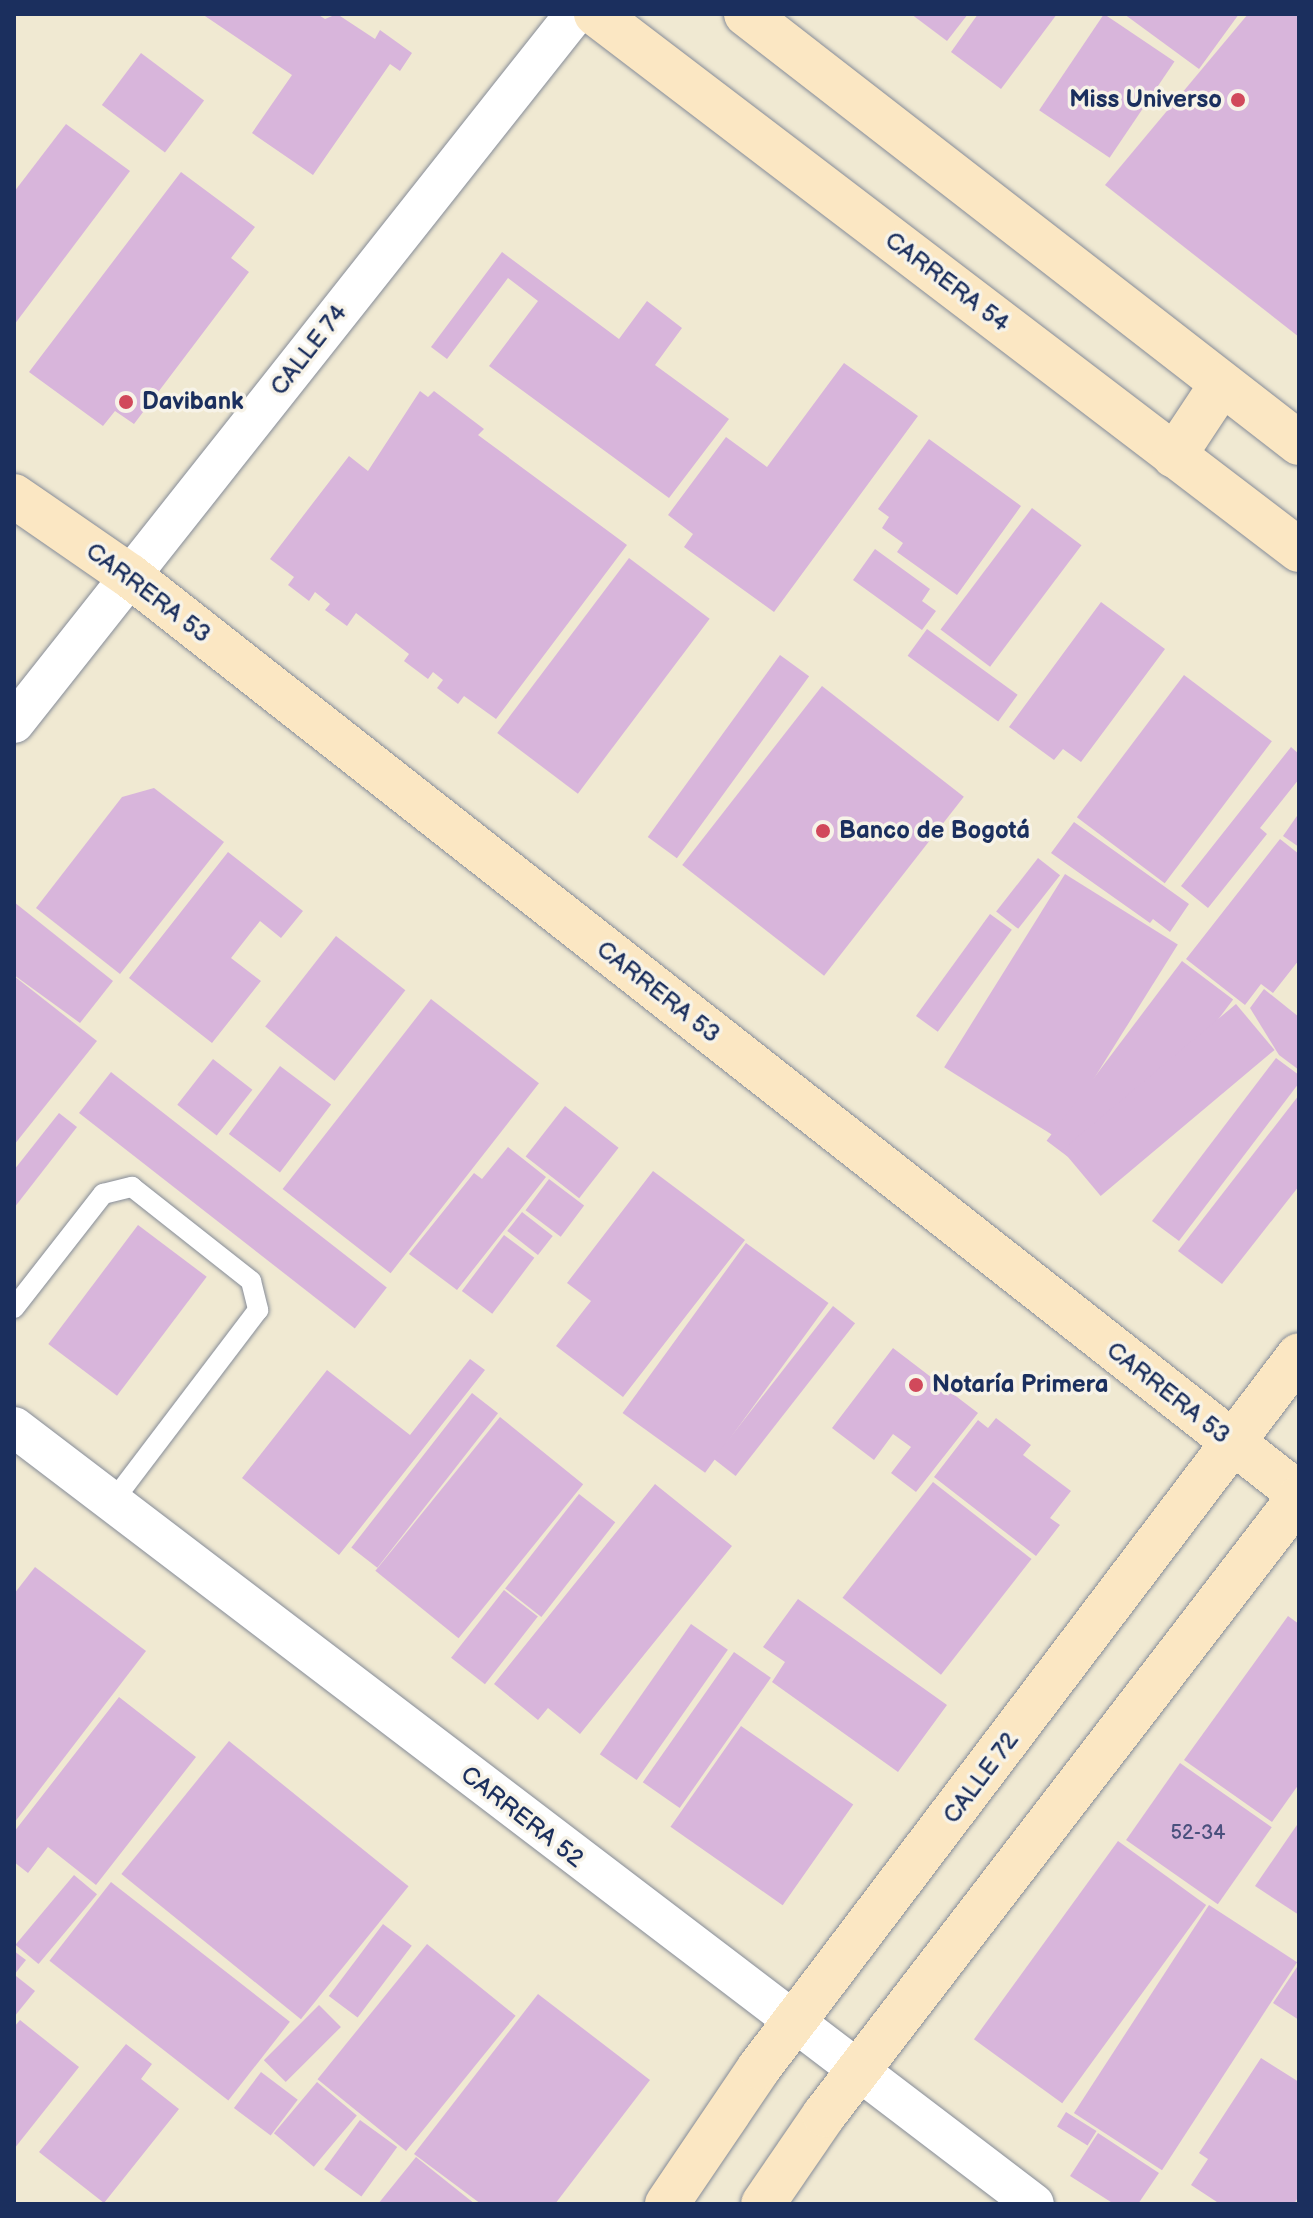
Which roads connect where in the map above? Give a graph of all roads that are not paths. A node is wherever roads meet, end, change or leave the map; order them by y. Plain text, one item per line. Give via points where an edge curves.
1 (575, 14) edge
2 (596, 14) edge
3 (746, 14) edge
4 (1221, 385) junction
5 (1299, 443) edge
6 (1174, 456) junction
7 (14, 496) edge
8 (1299, 550) edge
9 (130, 576) junction
10 (14, 723) edge
11 (14, 1308) edge
12 (1299, 1355) edge
13 (14, 1427) edge
14 (1234, 1444) junction
15 (1299, 1496) edge
16 (112, 1502) junction
17 (793, 2025) junction
18 (859, 2070) junction
19 (667, 2204) edge
20 (763, 2204) edge
21 (1034, 2204) edge

1 - 9 street, CALLE 74
2 - 6 main road, CARRERA 54
3 - 4 main road
4 - 5 main road
4 - 6 main road
6 - 8 main road, CARRERA 54
7 - 9 main road, CARRERA 53
9 - 10 street, CALLE 74
9 - 14 main road, CARRERA 53
11 - 16 lane via 103,1194 132,1187 251,1281 258,1310
12 - 14 main road, CALLE 72
13 - 16 street, CARRERA 52
14 - 15 main road, CARRERA 53
14 - 17 main road, CALLE 72
15 - 18 main road
16 - 17 street, CARRERA 52
17 - 18 street, CARRERA 52
17 - 19 main road, CALLE 72
18 - 20 main road
18 - 21 street, CARRERA 52

